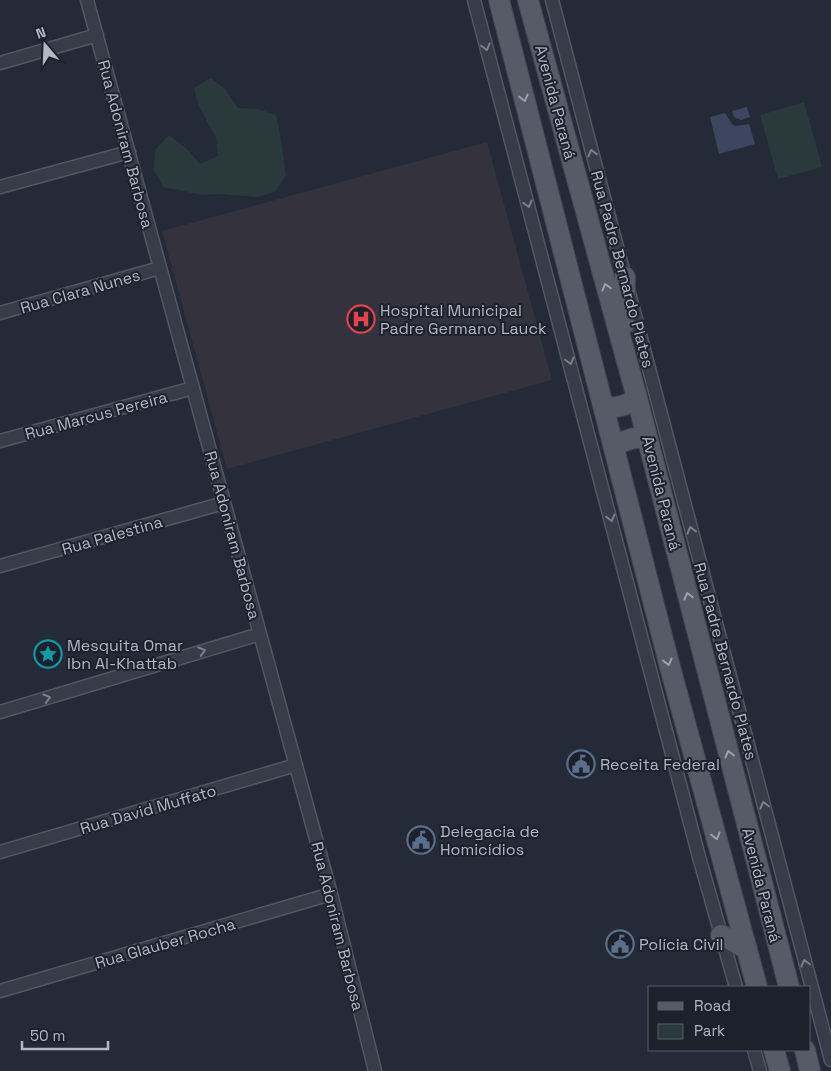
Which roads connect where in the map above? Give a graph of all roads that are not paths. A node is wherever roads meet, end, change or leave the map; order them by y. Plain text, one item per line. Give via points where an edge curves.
1 (88, 0) edge
2 (474, 0) edge
3 (499, 0) edge
4 (528, 0) edge
5 (552, 0) edge
6 (97, 35) junction
7 (0, 63) edge
8 (128, 152) junction
9 (0, 187) edge
10 (160, 268) junction
11 (625, 277) junction
12 (0, 314) edge
13 (625, 356) junction
14 (193, 388) junction
15 (637, 398) junction
16 (604, 407) junction
17 (647, 438) junction
18 (0, 441) edge
19 (613, 446) junction
20 (224, 503) junction
21 (0, 566) edge
22 (260, 634) junction
23 (0, 712) edge
24 (296, 765) junction
25 (0, 852) edge
26 (330, 894) junction
27 (722, 935) junction
28 (747, 949) junction
29 (736, 986) edge
30 (758, 986) edge
31 (789, 986) edge
32 (0, 991) edge
33 (754, 1051) edge
34 (774, 1051) edge
35 (805, 1051) edge
36 (831, 1060) edge
37 (374, 1071) edge
38 (760, 1071) edge
39 (780, 1071) edge
40 (810, 1071) edge

1 - 6 street, Rua Adoniram Barbosa
2 -> 27 street
3 -> 16 main road, Avenida Paraná
13 -> 4 main road, Avenida Paraná
11 -> 5 street, Rua Padre Bernardo Plates
6 - 7 street
6 - 8 street, Rua Adoniram Barbosa
8 - 9 street
8 - 10 street, Rua Adoniram Barbosa
10 - 12 street, Rua Clara Nunes
10 - 14 street, Rua Adoniram Barbosa
11 - 13 main road
36 -> 11 street, Rua Padre Bernardo Plates
13 - 15 main road, Avenida Paraná
14 - 18 street, Rua Marcus Pereira
14 - 20 street, Rua Adoniram Barbosa
15 - 16 main road via 617,408
15 - 17 main road, Avenida Paraná
16 - 19 main road, Avenida Paraná
17 - 19 main road via 634,438
31 -> 17 main road, Avenida Paraná
19 -> 28 main road, Avenida Paraná
20 - 21 street, Rua Palestina
20 - 22 street, Rua Adoniram Barbosa
23 -> 22 street
22 - 24 street, Rua Adoniram Barbosa
24 - 25 street, Rua David Muffato
24 - 26 street, Rua Adoniram Barbosa
26 - 32 street, Rua Glauber Rocha
26 - 37 street, Rua Adoniram Barbosa
27 - 28 main road
27 - 29 street
28 - 30 main road, Avenida Paraná
33 - 38 street
34 - 39 main road
35 - 40 main road

